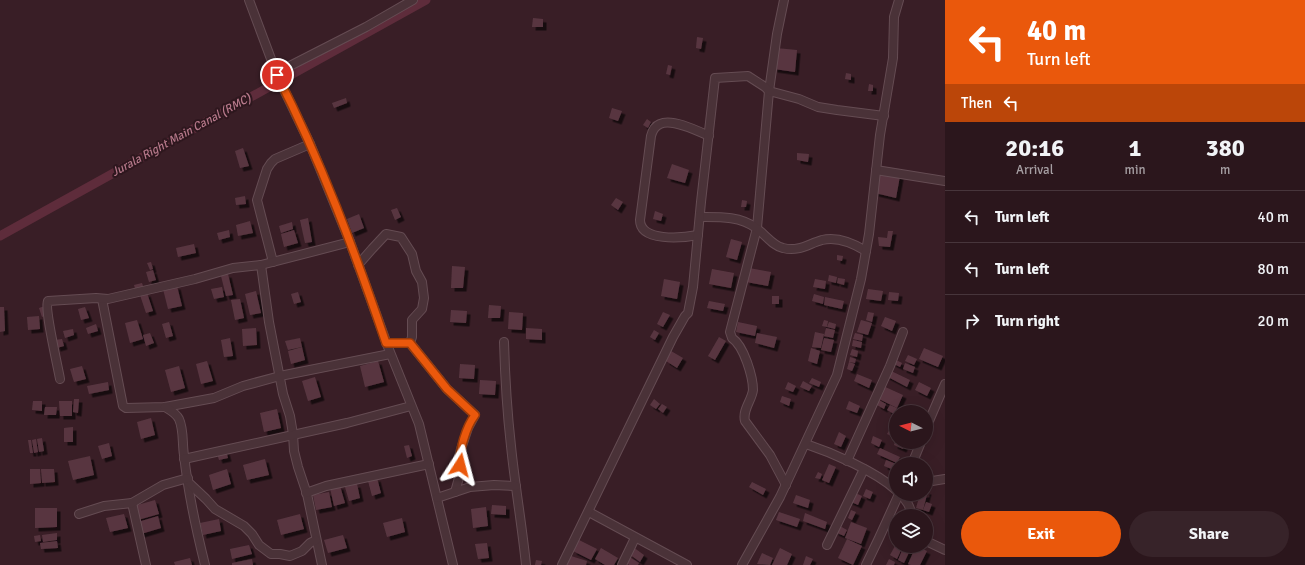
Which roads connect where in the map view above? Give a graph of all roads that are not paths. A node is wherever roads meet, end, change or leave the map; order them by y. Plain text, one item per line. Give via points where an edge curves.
1 (249, 0) edge
2 (413, 0) edge
3 (784, 0) edge
4 (899, 0) edge
5 (277, 74) junction
6 (769, 91) junction
7 (884, 116) junction
8 (709, 136) junction
9 (310, 144) junction
10 (876, 170) junction
11 (945, 181) edge
12 (700, 217) junction
13 (757, 228) junction
14 (698, 235) junction
15 (350, 242) junction
16 (866, 251) junction
17 (272, 262) junction
18 (261, 265) junction
19 (358, 265) junction
20 (102, 299) junction
21 (903, 332) dead end
22 (504, 342) dead end
23 (386, 343) junction
24 (410, 343) junction
25 (390, 354) junction
26 (280, 376) junction
27 (60, 379) dead end
28 (945, 384) edge
29 (412, 406) junction
30 (165, 407) junction
31 (933, 412) edge
32 (293, 434) junction
33 (806, 444) junction
34 (184, 459) junction
35 (847, 461) junction
36 (430, 464) junction
37 (864, 469) junction
38 (945, 480) edge
39 (188, 481) junction
40 (933, 481) edge
41 (889, 484) edge
42 (786, 485) junction
43 (516, 486) junction
44 (455, 492) junction
45 (306, 493) junction
46 (438, 498) junction
47 (897, 501) edge
48 (132, 503) junction
49 (589, 512) junction
50 (79, 514) dead end
51 (635, 538) junction
52 (316, 540) junction
53 (933, 544) edge
54 (828, 545) dead end
55 (945, 550) edge
56 (146, 565) edge
57 (204, 565) edge
58 (322, 565) edge
59 (453, 565) edge
60 (526, 565) edge
61 (562, 565) edge
62 (622, 565) edge
63 (687, 565) edge
64 (742, 565) edge
65 (866, 565) edge

1 - 5 street
2 - 5 street
3 - 6 street
4 - 7 street via 894,17 893,58
5 - 9 street
6 - 7 street via 818,107
6 - 8 street via 750,76 716,77
6 - 13 street
7 - 10 street
8 - 12 street
8 - 14 street via 669,123 660,124 656,128 651,136 640,220 645,232 681,238
9 - 15 street
9 - 17 street via 275,159 258,195 258,205
10 - 11 street
10 - 16 street
12 - 13 street via 738,219
12 - 14 street
13 - 16 street via 782,248 806,247 825,239 846,241
13 - 42 street via 730,336 737,341 746,358 752,387 744,414 745,421 770,455
14 - 49 street via 688,313 673,337
15 - 17 street
15 - 19 street
16 - 33 street via 837,375
17 - 18 street
18 - 20 street via 234,268
18 - 26 street
19 - 23 street
19 - 24 street via 386,234 401,238 406,244 422,282 424,298 422,309 412,320
20 - 27 street via 47,302
20 - 30 street via 124,408
21 - 35 street
22 - 43 street via 506,400
23 - 24 street
23 - 25 street
24 - 44 street via 447,389 475,415 461,449 460,474
25 - 26 street
25 - 29 street
26 - 30 street via 243,386 214,398
26 - 32 street
28 - 31 street
29 - 32 street
29 - 36 street
30 - 34 street via 179,419 183,434
32 - 34 street
32 - 45 street via 295,455
33 - 35 street
33 - 42 street
34 - 39 street
35 - 37 street
36 - 45 street via 326,486
36 - 46 street
37 - 41 street
37 - 54 street
38 - 40 street
39 - 48 street via 163,485
39 - 52 street via 216,509 244,526 259,545 271,554 290,556 302,551
39 - 57 street
42 - 64 street
43 - 44 street via 480,486
43 - 60 street
44 - 46 street
45 - 52 street
46 - 59 street
47 - 65 street
48 - 50 street via 104,506
48 - 56 street
49 - 51 street
49 - 61 street
51 - 62 street
51 - 63 street
52 - 58 street
53 - 55 street

